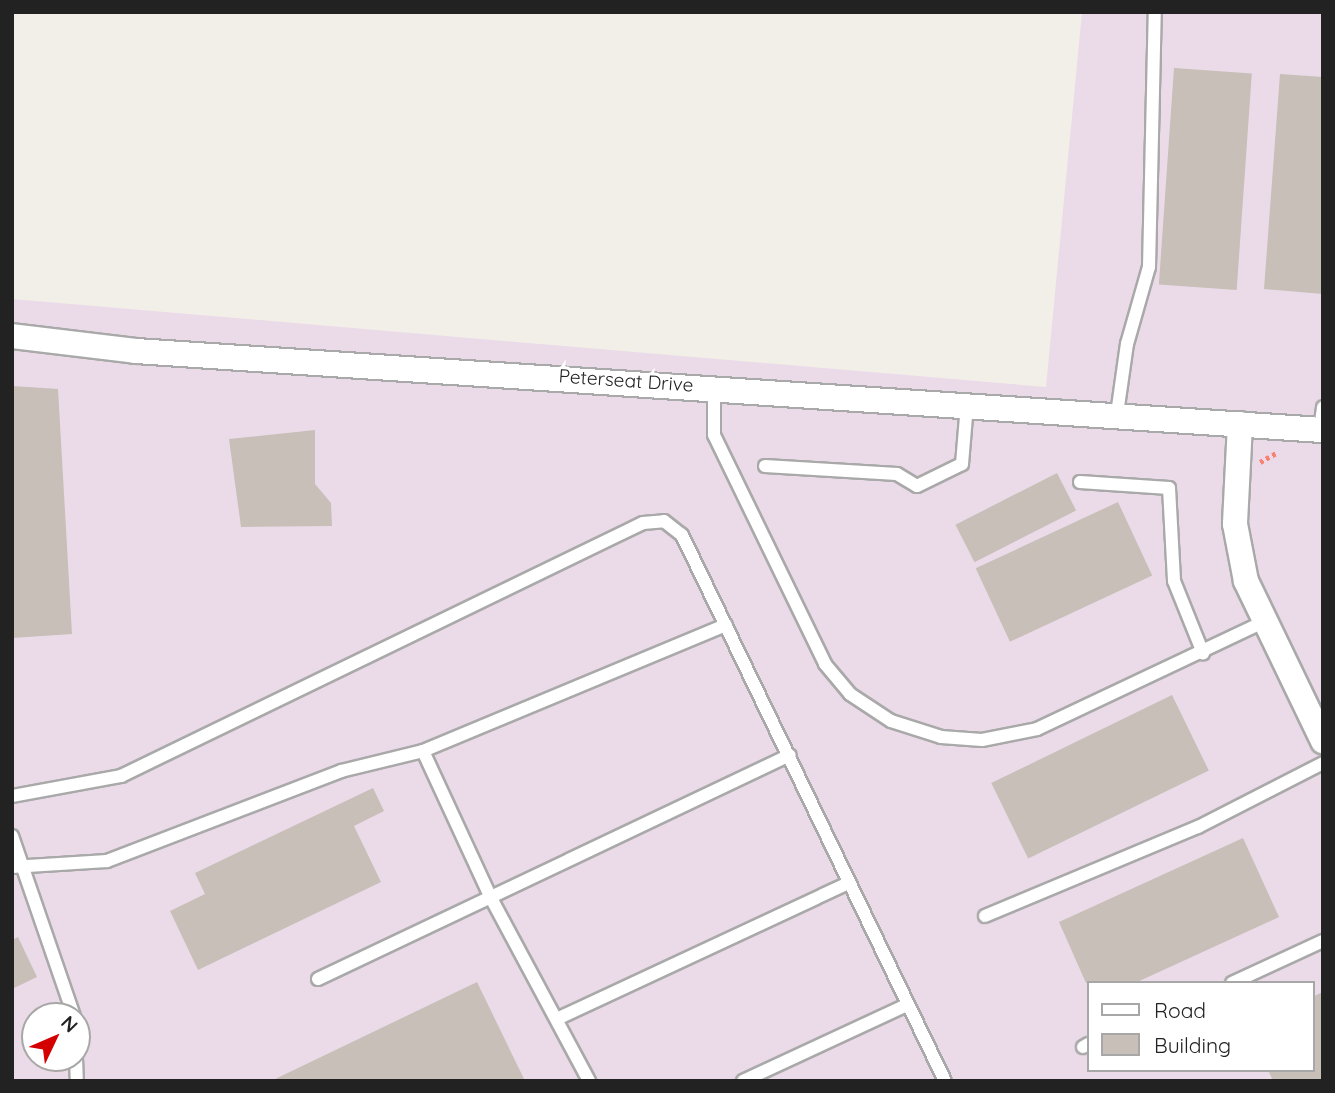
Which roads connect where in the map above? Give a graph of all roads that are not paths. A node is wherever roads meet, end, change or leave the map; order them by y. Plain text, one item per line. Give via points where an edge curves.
1 (1155, 12) edge
2 (12, 336) edge
3 (714, 386) junction
4 (967, 404) junction
5 (1117, 414) junction
6 (1322, 422) edge
7 (1240, 424) junction
8 (765, 466) dead end
9 (1080, 482) dead end
10 (1263, 622) junction
11 (726, 625) junction
12 (1202, 653) junction
13 (1323, 741) edge
14 (423, 751) junction
15 (790, 755) junction
16 (1323, 763) edge
17 (12, 796) edge
18 (12, 836) edge
19 (16, 865) edge
20 (848, 883) junction
21 (491, 898) junction
22 (985, 916) dead end
23 (1323, 942) edge
24 (318, 979) dead end
25 (1236, 981) edge
26 (69, 1002) edge
27 (907, 1005) junction
28 (559, 1018) junction
29 (589, 1081) edge
30 (743, 1081) edge
31 (945, 1081) edge

1 - 5 lane via 1149,267 1127,344
2 - 3 street, Peterseat Drive via 136,351
3 - 4 street, Peterseat Drive
3 - 12 lane via 714,435 825,664 850,694 891,721 941,737 982,740 1037,729
4 - 5 street, Peterseat Drive
4 - 8 lane via 962,464 917,486 897,474
5 - 7 street, Peterseat Drive
6 - 7 street, Peterseat Drive
7 - 10 street via 1238,543
9 - 12 lane via 1169,488 1174,581
10 - 12 lane
10 - 13 street
11 - 14 lane
11 - 15 lane
11 - 17 lane via 682,535 664,521 643,523 121,776
14 - 19 lane via 341,771 107,861 62,868
14 - 21 lane
15 - 20 lane
15 - 21 lane
16 - 22 lane via 1198,827
18 - 19 lane
19 - 26 lane
20 - 27 lane
20 - 28 lane
21 - 24 lane
21 - 28 lane
23 - 25 lane
27 - 30 lane
27 - 31 lane
28 - 29 lane

